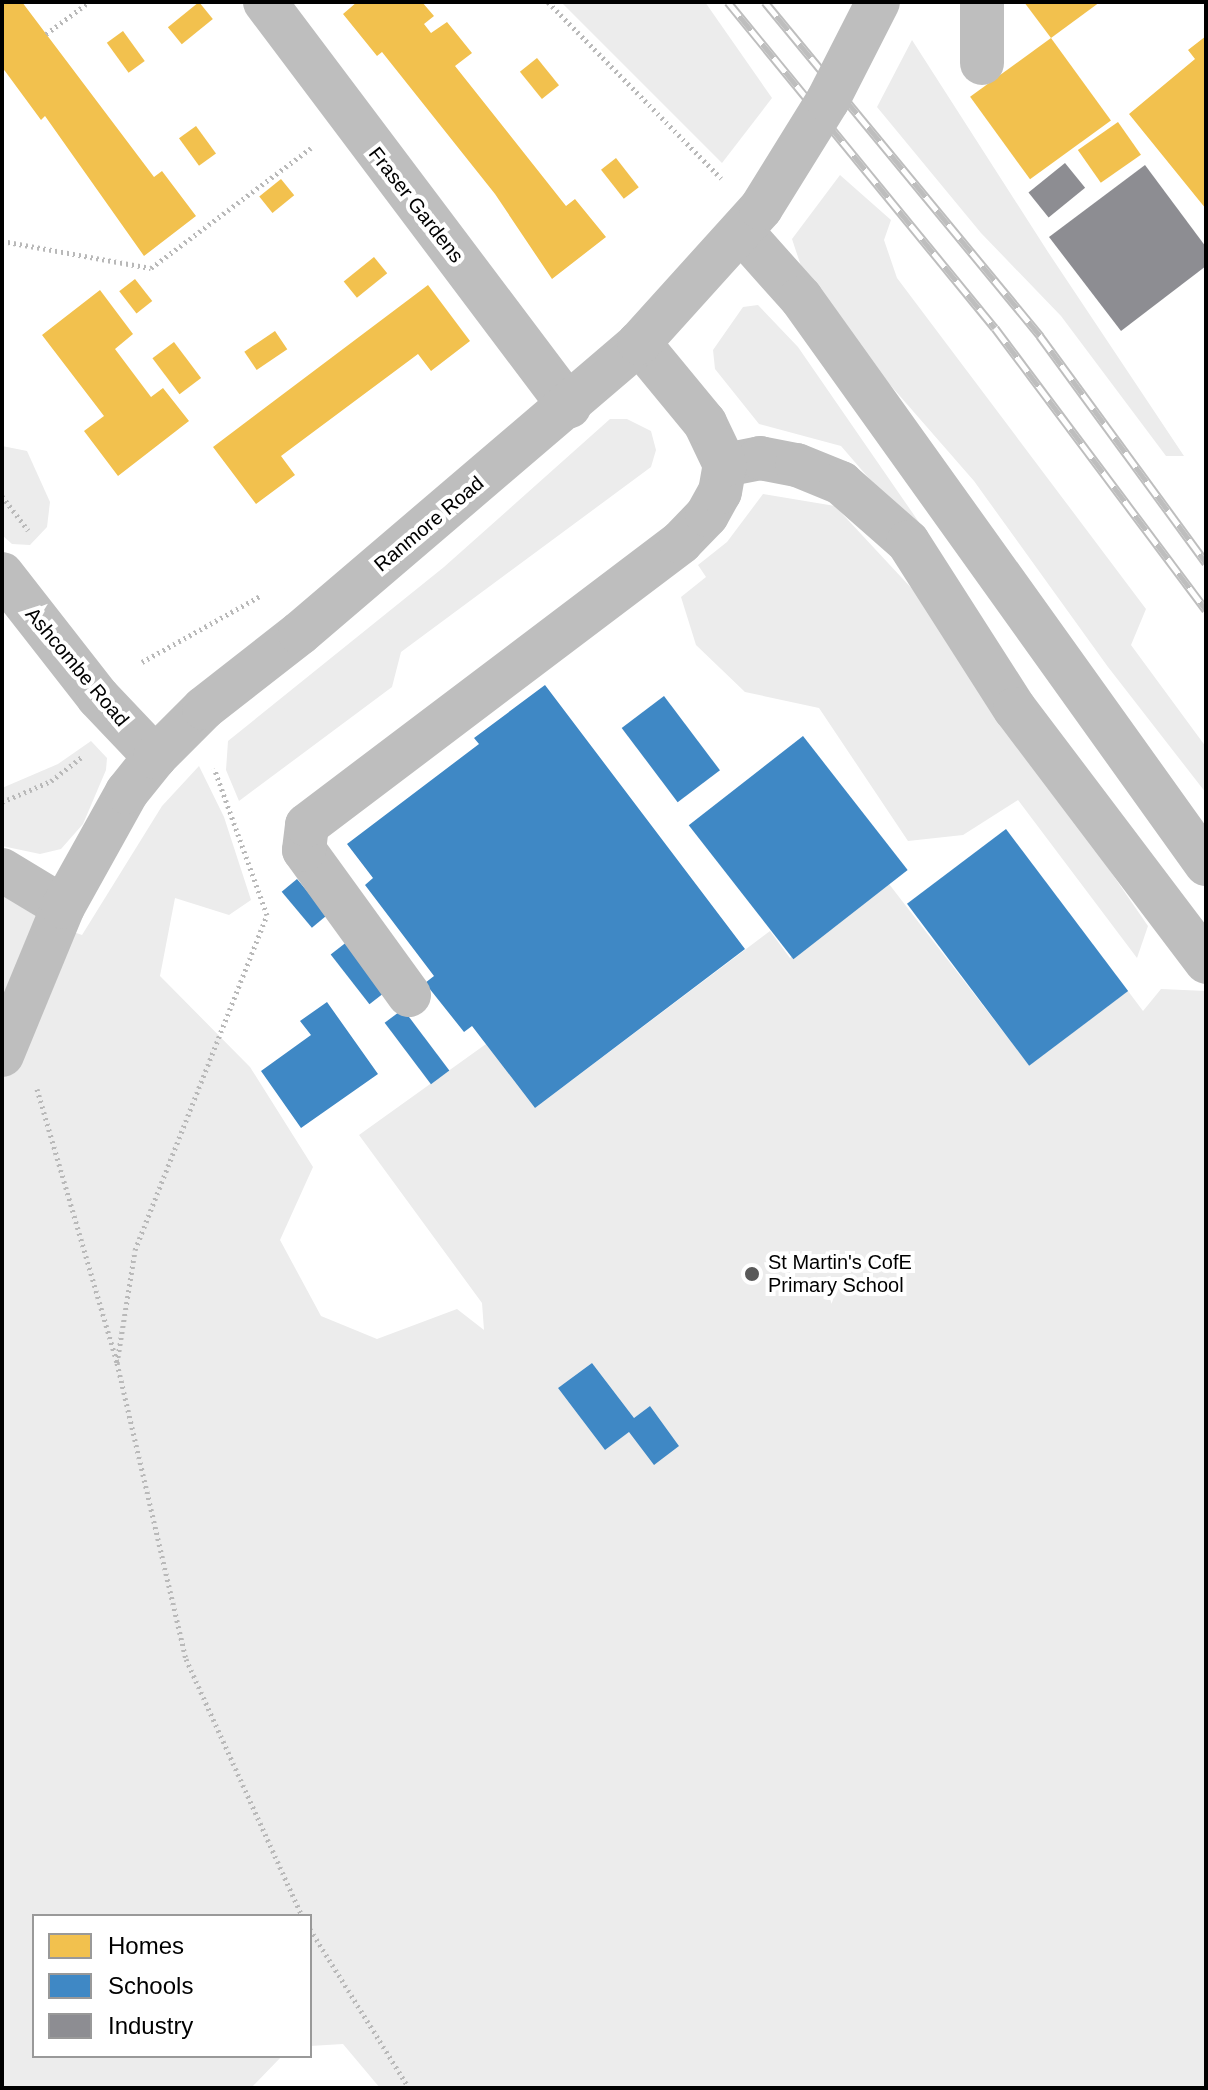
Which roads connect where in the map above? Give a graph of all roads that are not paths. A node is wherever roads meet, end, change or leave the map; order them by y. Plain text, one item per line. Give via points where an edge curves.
1 (265, 2) edge
2 (878, 2) edge
3 (982, 2) edge
4 (982, 63) dead end
5 (752, 220) junction
6 (639, 343) junction
7 (569, 406) junction
8 (725, 465) junction
9 (2, 574) edge
10 (169, 741) junction
11 (1206, 864) edge
12 (2, 870) edge
13 (63, 907) junction
14 (1206, 962) edge
15 (409, 995) dead end
16 (2, 1055) edge

1 - 7 street, Fraser Gardens
2 - 5 street, Ranmore Road, bridge via 828,100
3 - 4 street
5 - 6 street, Ranmore Road
5 - 11 street via 801,298
6 - 7 street, Ranmore Road
6 - 8 street via 705,423
7 - 10 street, Ranmore Road
8 - 14 street via 760,458 797,465 841,483 908,542 1015,709
8 - 15 street via 713,504 681,542 307,825 304,850
9 - 10 street, Ashcombe Road via 98,697
10 - 13 street, Ranmore Road via 127,792
12 - 13 street
13 - 16 street, Ranmore Road

